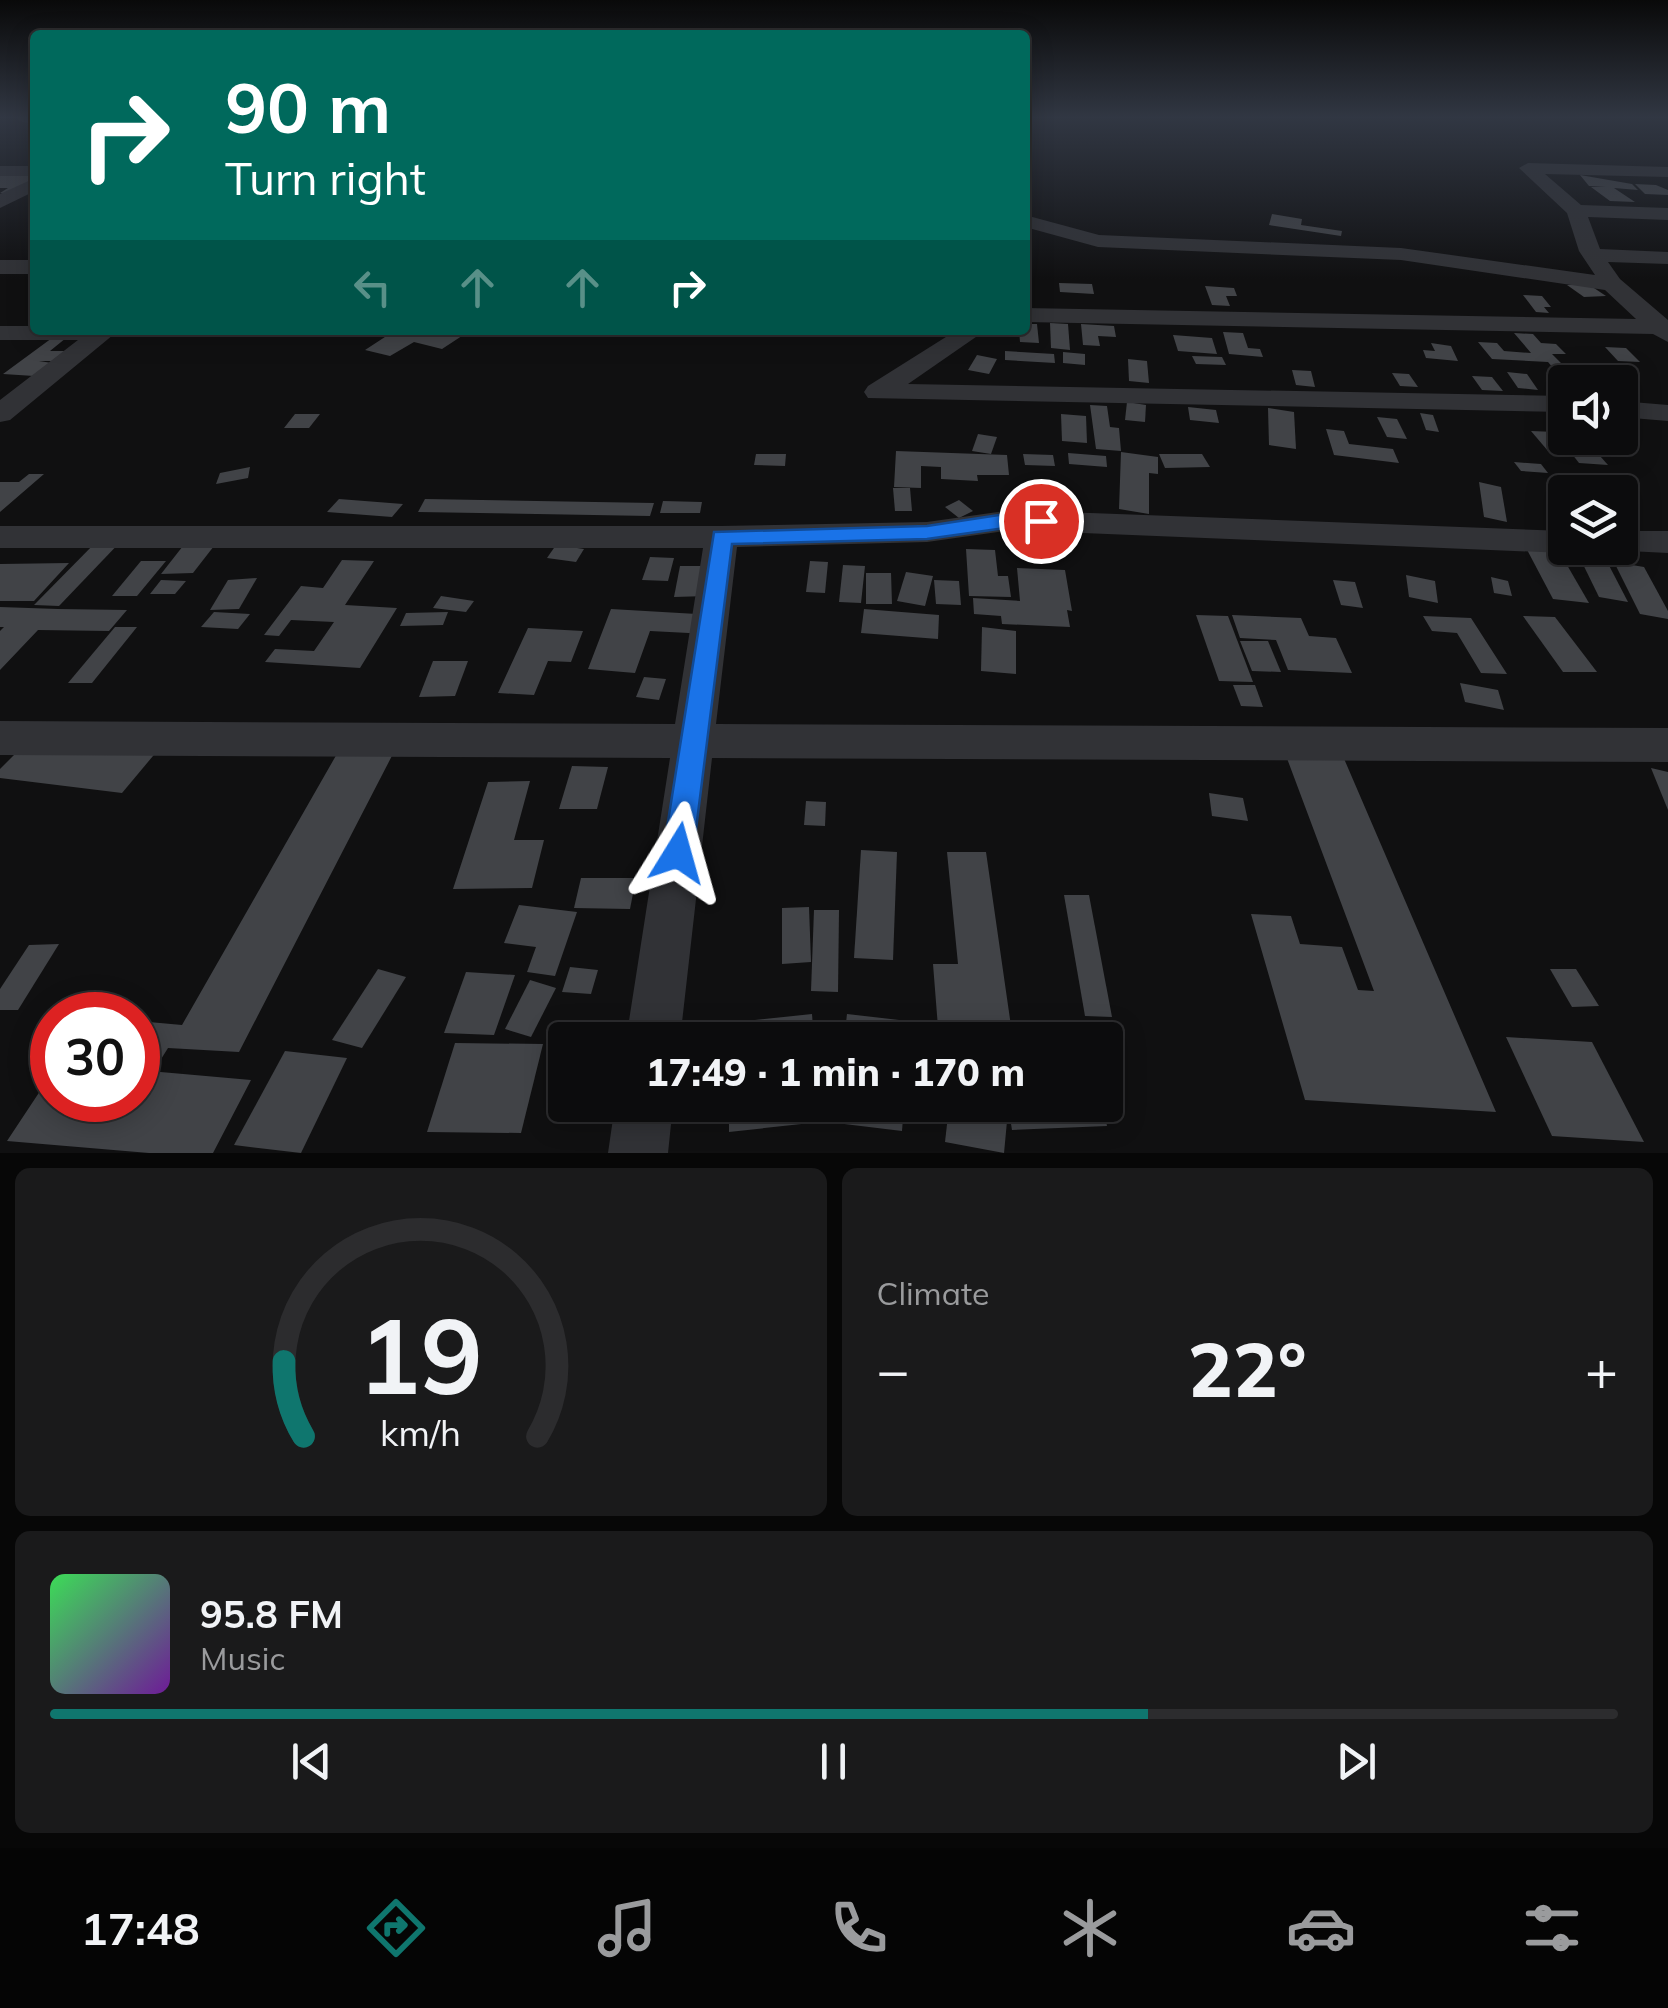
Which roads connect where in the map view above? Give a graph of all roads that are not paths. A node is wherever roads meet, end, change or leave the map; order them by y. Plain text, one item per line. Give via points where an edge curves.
1 (1532, 172) edge
2 (30, 187) edge
3 (0, 202) edge
4 (1576, 211) junction
5 (1668, 214) edge
6 (1030, 222) edge
7 (1593, 254) junction
8 (1668, 258) edge
9 (0, 267) edge
10 (30, 267) edge
11 (1612, 284) junction
12 (1030, 315) edge
13 (1665, 330) edge
14 (0, 332) edge
15 (30, 332) edge
16 (102, 335) edge
17 (966, 335) edge
18 (1548, 404) edge
19 (1638, 410) edge
20 (1668, 413) edge
21 (0, 414) edge
22 (0, 537) edge
23 (722, 537) junction
24 (1548, 541) edge
25 (1638, 542) edge
26 (1668, 542) edge
27 (0, 738) edge
28 (693, 741) junction
29 (1668, 744) edge
30 (655, 1022) edge
31 (642, 1122) edge
32 (638, 1153) edge

1 - 4 street
2 - 3 street
4 - 5 street
4 - 7 street
6 - 11 street via 1098,242 1401,254
7 - 8 street
7 - 11 street
9 - 10 street
11 - 13 street
12 - 13 street
14 - 15 street
16 - 21 street
17 - 18 street via 878,392
19 - 20 street
22 - 23 street
23 - 24 street via 927,532 1012,520
23 - 28 street
25 - 26 street
27 - 28 street
28 - 29 street
28 - 30 street
31 - 32 street

